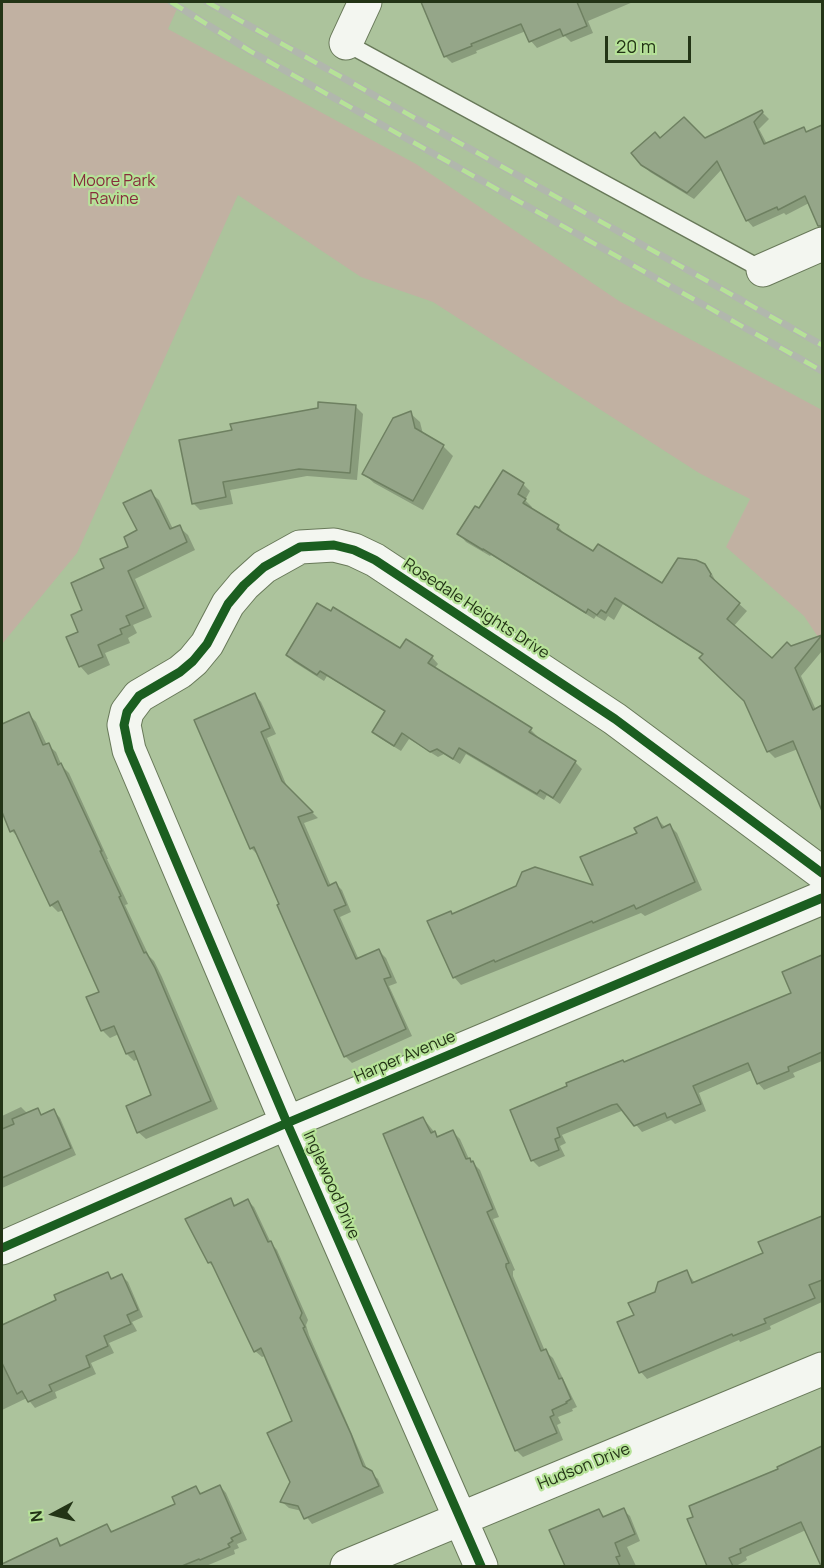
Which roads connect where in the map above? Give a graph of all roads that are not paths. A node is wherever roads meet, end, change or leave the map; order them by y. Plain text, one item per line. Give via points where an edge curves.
1 (364, 2) edge
2 (346, 43) joint
3 (822, 244) edge
4 (763, 270) joint
5 (127, 712) joint
6 (822, 873) edge
7 (822, 898) edge
8 (287, 1123) junction
9 (2, 1248) edge
10 (822, 1369) edge
11 (459, 1518) junction
12 (347, 1566) edge
13 (481, 1566) edge

1 - 2 street
2 - 4 lane
3 - 4 street
5 - 6 street, Rosedale Heights Drive via 139,696 193,661 207,644 228,604 264,567 300,547 334,545 375,560 615,719
5 - 8 street, Inglewood Drive via 124,725 129,750
7 - 8 street, Harper Avenue
8 - 9 street, Harper Avenue
8 - 11 street, Inglewood Drive
10 - 11 street, Hudson Drive
11 - 12 street, Hudson Drive
11 - 13 street, Inglewood Drive

